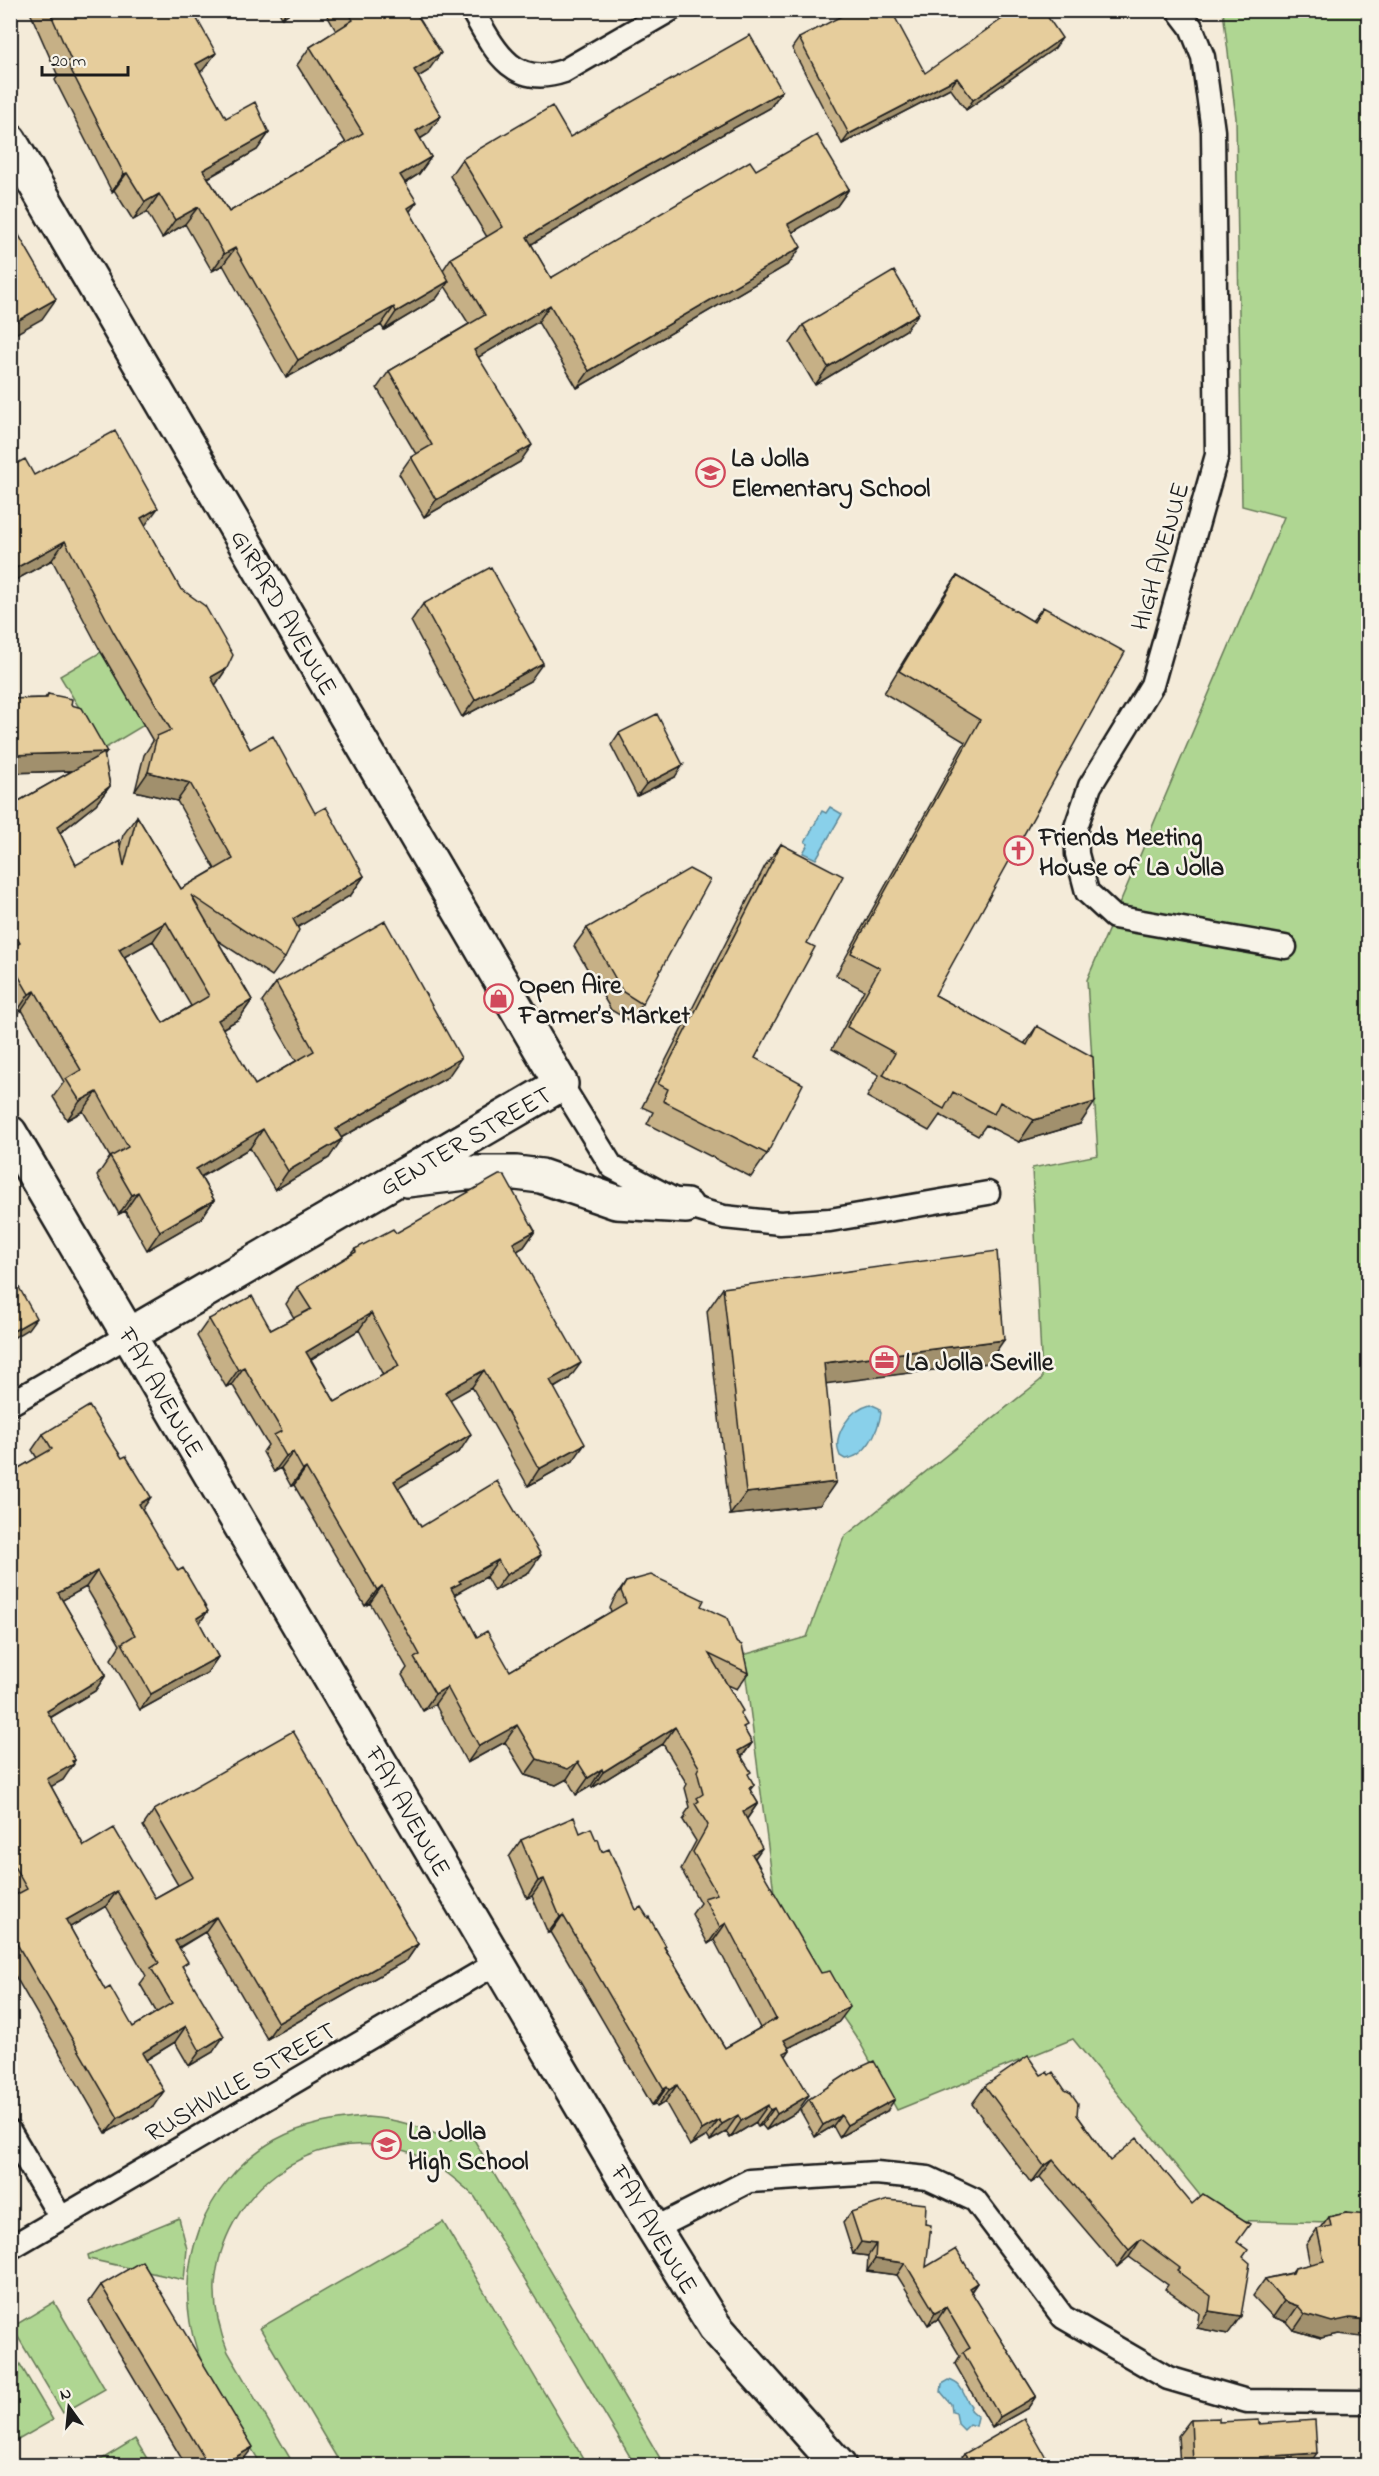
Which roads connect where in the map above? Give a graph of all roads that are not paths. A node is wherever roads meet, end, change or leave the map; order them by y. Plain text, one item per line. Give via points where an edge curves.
1 (472, 10) edge
2 (670, 10) edge
3 (1178, 10) edge
4 (10, 141) edge
5 (1285, 947) dead end
6 (561, 1084) junction
7 (10, 1133) edge
8 (393, 1182) junction
9 (988, 1193) dead end
10 (686, 1206) junction
11 (129, 1335) junction
12 (10, 1404) edge
13 (497, 1963) junction
14 (10, 2132) edge
15 (61, 2218) junction
16 (654, 2229) junction
17 (10, 2248) edge
18 (1368, 2402) edge
19 (839, 2466) edge

1 - 2 street via 503,60 518,71 536,76 564,70
3 - 5 street, HIGH AVENUE via 1191,27 1203,57 1213,132 1217,455 1152,685 1090,786 1076,827 1077,854 1087,892 1114,917
4 - 6 street, GIRARD AVENUE
6 - 8 street, GENTER STREET
6 - 10 street, GENTER STREET via 612,1167
7 - 11 street, FAY AVENUE
8 - 10 street via 466,1173 516,1173 541,1176 616,1202
8 - 11 street, GENTER STREET
9 - 10 street, GENTER STREET via 830,1220 780,1223 724,1217
11 - 12 street, GENTER STREET
11 - 13 street, FAY AVENUE
13 - 15 street, RUSHVILLE STREET
13 - 16 street, FAY AVENUE
14 - 15 street
15 - 17 street, RUSHVILLE STREET
16 - 18 street via 749,2181 876,2173 928,2178 975,2200 1063,2318 1168,2378 1247,2402
16 - 19 street, FAY AVENUE via 715,2327

